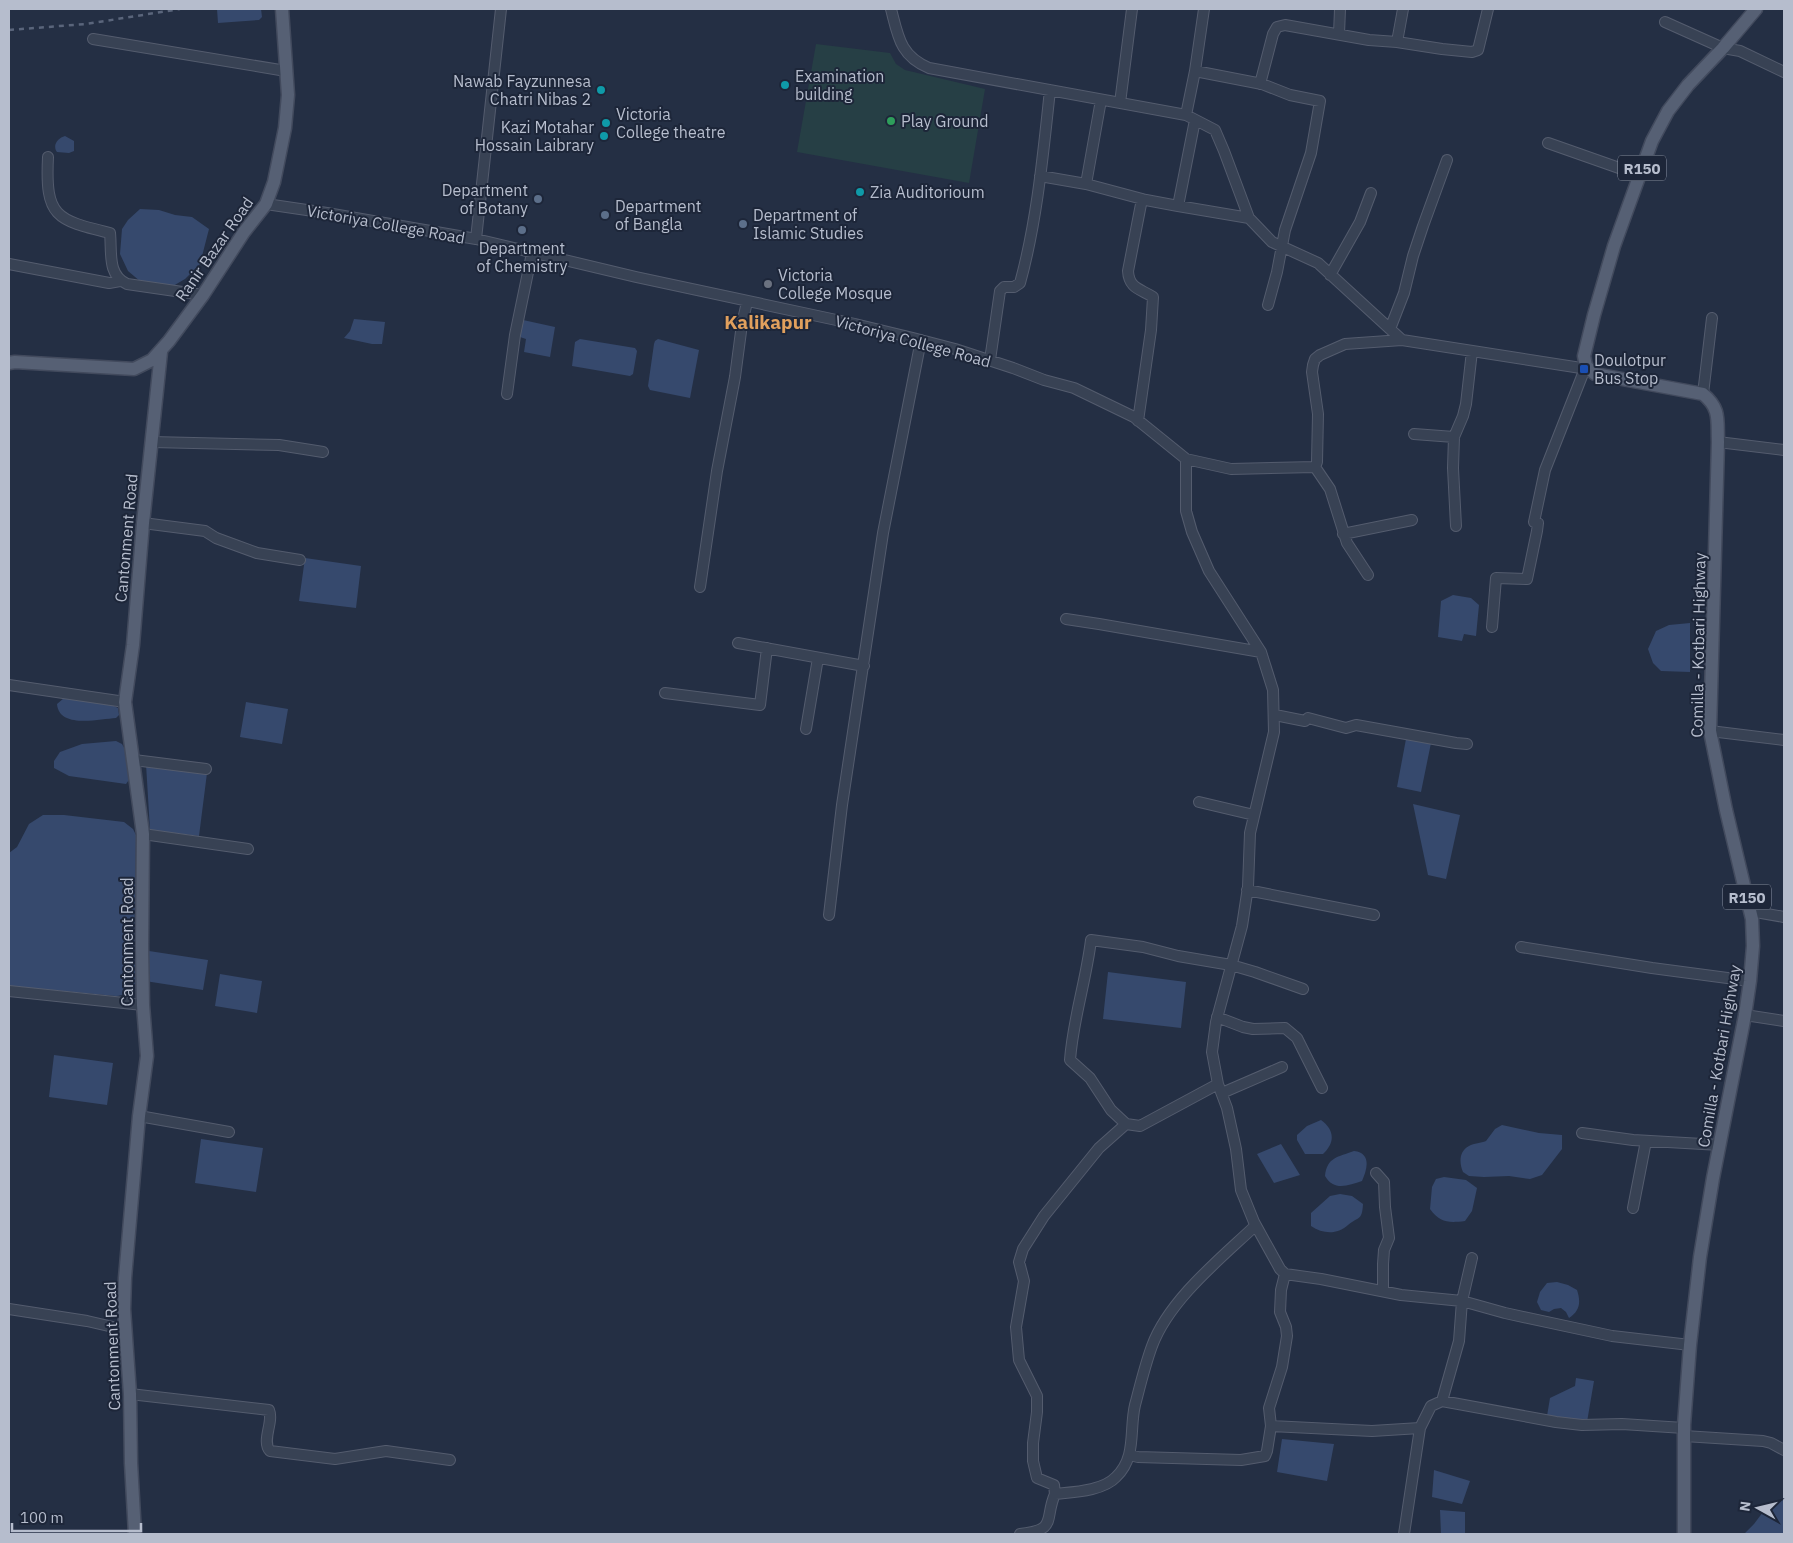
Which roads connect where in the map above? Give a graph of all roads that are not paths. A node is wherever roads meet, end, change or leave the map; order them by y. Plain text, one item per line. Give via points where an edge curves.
1 (282, 9) edge
2 (501, 9) edge
3 (891, 9) edge
4 (1132, 9) edge
5 (1204, 9) edge
6 (1340, 9) edge
7 (1403, 9) edge
8 (1488, 9) edge
9 (1756, 9) edge
10 (1665, 22) dead end
11 (1339, 34) junction
12 (94, 39) dead end
13 (1397, 42) junction
14 (1723, 48) junction
15 (286, 71) junction
16 (1195, 71) junction
17 (1784, 72) edge
18 (1260, 84) junction
19 (1050, 90) junction
20 (1101, 100) junction
21 (1120, 103) junction
22 (1191, 118) junction
23 (1548, 143) dead end
24 (48, 157) dead end
25 (1447, 160) dead end
26 (1639, 175) junction
27 (1040, 176) junction
28 (1086, 184) junction
29 (1370, 193) dead end
30 (1142, 199) junction
31 (266, 204) junction
32 (1178, 206) junction
33 (1249, 218) junction
34 (476, 239) junction
35 (1283, 247) junction
36 (532, 252) junction
37 (9, 264) edge
38 (1330, 275) junction
39 (120, 281) junction
40 (203, 295) junction
41 (747, 302) junction
42 (1268, 305) dead end
43 (1712, 318) dead end
44 (1390, 329) junction
45 (921, 340) junction
46 (1402, 340) junction
47 (160, 352) junction
48 (1472, 352) junction
49 (990, 360) junction
50 (9, 363) edge
51 (1586, 366) junction
52 (507, 394) dead end
53 (1703, 394) junction
54 (1138, 420) junction
55 (1414, 434) dead end
56 (1454, 437) junction
57 (152, 442) junction
58 (1718, 442) junction
59 (1784, 450) edge
60 (323, 452) dead end
61 (1186, 459) junction
62 (1315, 467) junction
63 (1412, 520) dead end
64 (143, 523) junction
65 (1456, 526) dead end
66 (1343, 534) junction
67 (300, 560) dead end
68 (1368, 575) dead end
69 (700, 588) dead end
70 (1066, 619) dead end
71 (1492, 627) dead end
72 (738, 643) dead end
73 (767, 648) junction
74 (1261, 652) junction
75 (818, 658) junction
76 (864, 666) junction
77 (9, 685) edge
78 (666, 694) dead end
79 (125, 702) junction
80 (1275, 714) junction
81 (806, 729) dead end
82 (1710, 731) junction
83 (1784, 740) edge
84 (1466, 744) dead end
85 (134, 760) junction
86 (206, 769) dead end
87 (1199, 802) dead end
88 (1254, 815) junction
89 (143, 834) junction
90 (248, 849) dead end
91 (1247, 890) junction
92 (1750, 911) junction
93 (829, 915) dead end
94 (1374, 915) dead end
95 (1784, 916) edge
96 (1521, 947) dead end
97 (1231, 965) junction
98 (1750, 981) junction
99 (1302, 989) dead end
100 (9, 991) edge
101 (143, 1005) junction
102 (1745, 1015) junction
103 (1217, 1017) junction
104 (1784, 1021) edge
105 (1282, 1067) dead end
106 (1220, 1088) junction
107 (1322, 1088) dead end
108 (139, 1116) junction
109 (1126, 1124) junction
110 (229, 1132) dead end
111 (1582, 1133) dead end
112 (1646, 1141) junction
113 (1720, 1145) junction
114 (1376, 1173) dead end
115 (1633, 1208) dead end
116 (1256, 1226) junction
117 (1472, 1258) dead end
118 (1285, 1274) junction
119 (1383, 1291) junction
120 (1462, 1301) junction
121 (9, 1309) edge
122 (126, 1330) junction
123 (1690, 1345) junction
124 (130, 1394) junction
125 (1442, 1401) junction
126 (1271, 1426) junction
127 (1420, 1428) junction
128 (1684, 1432) junction
129 (1784, 1450) edge
130 (1129, 1455) junction
131 (450, 1460) dead end
132 (1055, 1494) junction
133 (135, 1534) edge
134 (1020, 1534) edge
135 (1404, 1534) edge
136 (1684, 1534) edge

1 - 15 main road, Ranir Bazar Road
2 - 34 street
3 - 19 street via 903,48 912,60 950,72
4 - 21 street
5 - 16 street
6 - 11 street
7 - 13 street
8 - 13 street via 1478,50 1472,52
9 - 14 main road, R150
10 - 14 street
11 - 13 street
11 - 18 street via 1285,25 1277,27
12 - 15 street
14 - 17 street via 1740,51
14 - 26 main road, R150 via 1668,111
15 - 31 main road, Ranir Bazar Road via 285,128
16 - 18 street
16 - 22 street
18 - 35 street via 1320,101 1311,153 1285,230
19 - 20 street
19 - 27 street
20 - 21 street
20 - 28 street
21 - 22 street
22 - 32 street
22 - 33 street via 1215,130
23 - 26 street
24 - 39 street via 47,189 58,214 80,226 110,233 113,269
25 - 44 street
26 - 51 main road, R150 via 1594,315 1584,356
27 - 28 street
27 - 49 street via 1020,283 1014,287 1004,286 1000,291
28 - 30 street
29 - 38 street via 1360,222
30 - 32 street
30 - 54 street via 1128,279 1153,298
31 - 34 street, Victoriya College Road
31 - 40 main road, Ranir Bazar Road
32 - 33 street
33 - 35 street via 1272,242
34 - 36 street, Victoriya College Road
35 - 38 street via 1318,263
35 - 42 street
36 - 41 street, Victoriya College Road
36 - 52 street
37 - 39 street via 109,282
38 - 44 street
39 - 40 street
40 - 47 main road, Ranir Bazar Road
41 - 45 street, Victoriya College Road
41 - 69 street via 716,471
43 - 53 street
44 - 46 street
45 - 49 street, Victoriya College Road
45 - 76 street via 883,533
46 - 48 street
46 - 62 street via 1345,344 1315,359 1312,372 1318,414
47 - 50 main road via 134,369
47 - 57 main road, Cantonment Road
48 - 51 street via 1581,368
48 - 56 street via 1466,404
49 - 54 street, Victoriya College Road via 1074,388
51 - 53 main road via 1595,374
51 - 71 street via 1545,470 1527,579 1496,578
53 - 58 main road, Comilla - Kotbari Highway / R150 via 1713,402 1716,411
54 - 61 street, Victoriya College Road
55 - 56 street
56 - 65 street
57 - 60 street via 279,445
57 - 64 main road, Cantonment Road
58 - 59 street
58 - 82 main road, Comilla - Kotbari Highway / R150
61 - 62 street, Victoriya College Road via 1231,469
61 - 74 street via 1186,511 1192,532 1209,571
62 - 66 street via 1330,489
63 - 66 street
64 - 67 street via 205,531 257,553
64 - 79 main road, Cantonment Road
66 - 68 street
70 - 74 street
72 - 73 street
73 - 75 street
73 - 78 street via 760,705
74 - 80 street via 1273,690
75 - 76 street
75 - 81 street
76 - 93 street
77 - 79 street
79 - 85 main road, Cantonment Road
80 - 84 street via 1346,728 1356,725
80 - 88 street via 1274,732
82 - 83 street
82 - 92 main road, Comilla - Kotbari Highway / R150
85 - 86 street
85 - 89 main road, Cantonment Road
87 - 88 street
88 - 91 street
89 - 90 street
89 - 101 main road, Cantonment Road
91 - 94 street
91 - 97 street via 1242,926
92 - 95 street
92 - 98 main road, Comilla - Kotbari Highway / R150 via 1753,946
96 - 98 street
97 - 99 street
97 - 103 street
97 - 109 street via 1091,940 1070,1060 1090,1078 1111,1110
98 - 102 main road, Comilla - Kotbari Highway / R150
100 - 101 street
101 - 108 main road, Cantonment Road via 147,1056
102 - 104 street
102 - 113 main road, Comilla - Kotbari Highway / R150
103 - 106 street via 1212,1052
103 - 107 street via 1248,1028 1285,1028 1297,1038
105 - 106 street
106 - 109 street via 1140,1126
106 - 116 street via 1236,1149 1241,1190
108 - 110 street
108 - 122 main road, Cantonment Road via 125,1278
109 - 132 street via 1099,1148 1044,1216 1023,1249 1019,1262 1024,1281 1016,1327 1019,1360 1037,1396 1033,1461 1037,1478 1054,1485
111 - 112 street
112 - 113 street
112 - 115 street
113 - 123 main road, Comilla - Kotbari Highway / R150 via 1700,1257
114 - 119 street via 1384,1182 1389,1238 1382,1264
116 - 118 street
116 - 130 street via 1206,1271 1170,1313 1153,1345 1135,1405
117 - 120 street
118 - 119 street
118 - 126 street via 1280,1312 1287,1336 1282,1367 1269,1408
119 - 120 street
120 - 123 street via 1612,1336
120 - 125 street via 1459,1341
121 - 122 street
122 - 124 main road, Cantonment Road
123 - 128 main road, Comilla - Kotbari Highway / R150
124 - 131 street via 269,1410 267,1446 270,1451 335,1459 386,1451
124 - 133 main road, Cantonment Road
125 - 127 street via 1431,1406
125 - 128 street via 1556,1422 1622,1424
126 - 127 street via 1372,1431
126 - 130 street via 1268,1451 1260,1458 1233,1460
127 - 135 street
128 - 129 street via 1763,1441
128 - 136 main road, Comilla - Kotbari Highway / R150
130 - 132 street via 1116,1478 1107,1483 1090,1490
132 - 134 street via 1050,1521 1033,1533

